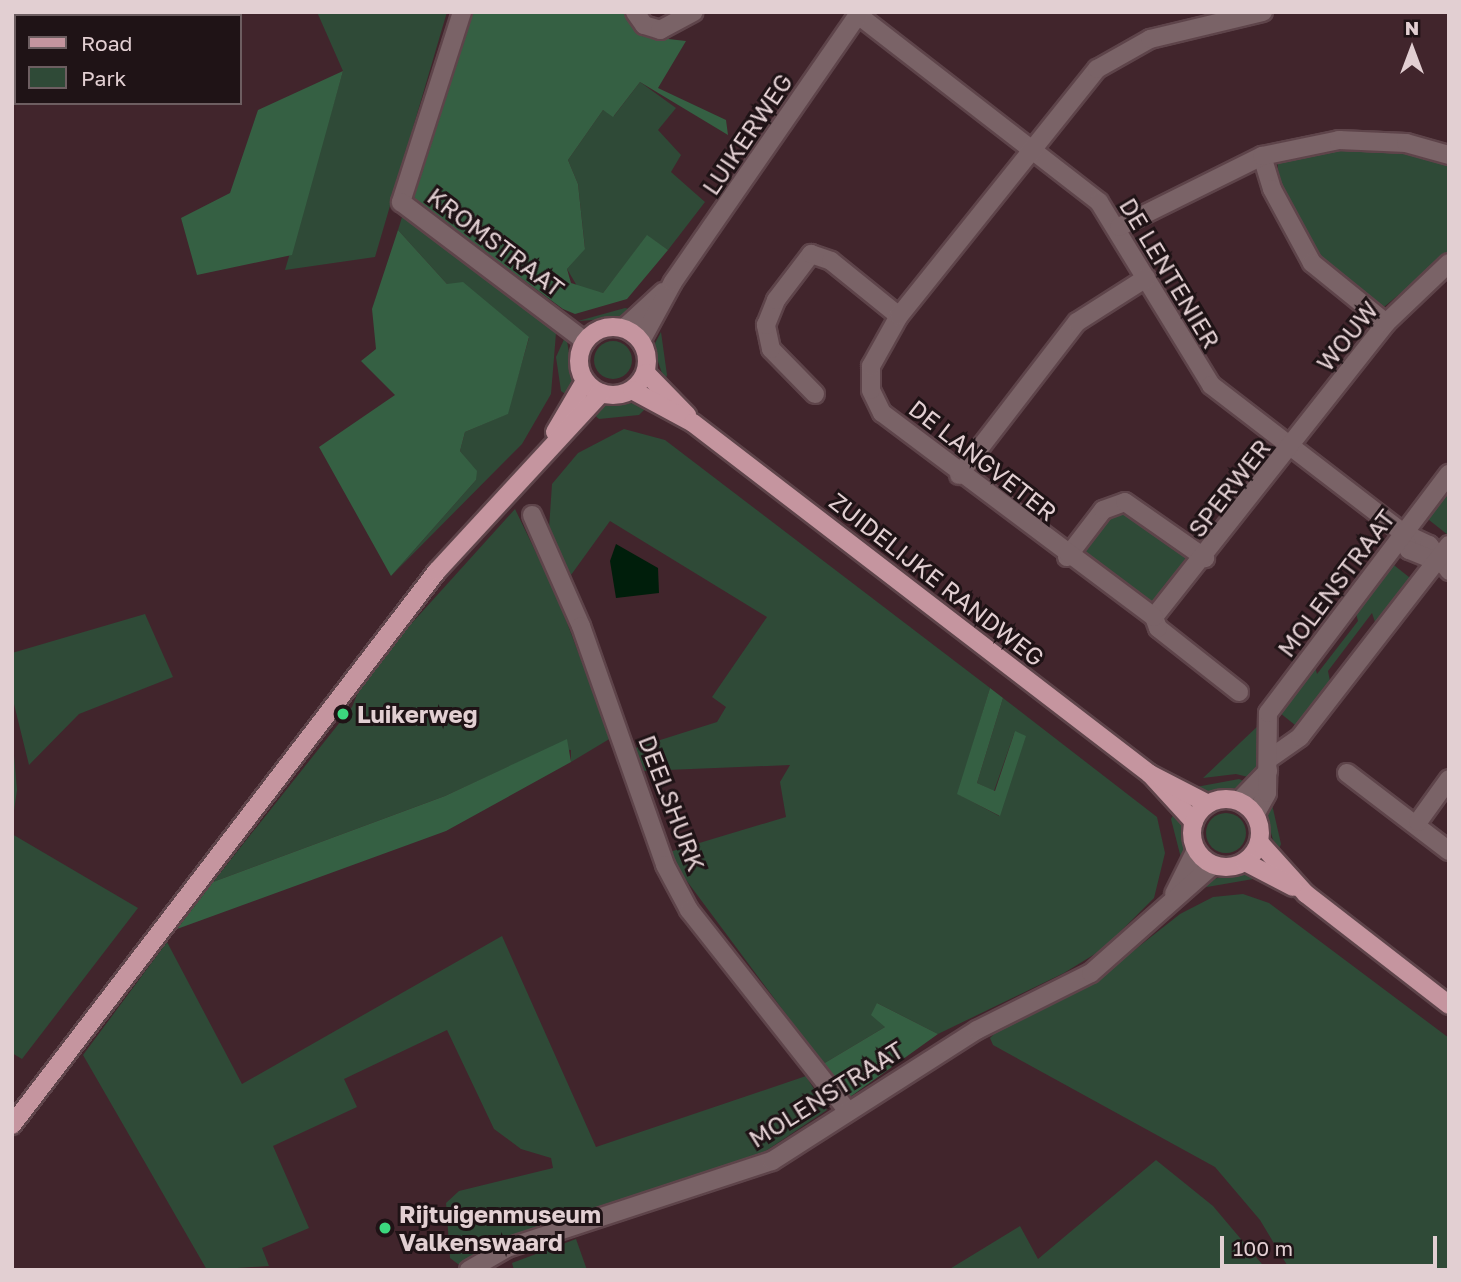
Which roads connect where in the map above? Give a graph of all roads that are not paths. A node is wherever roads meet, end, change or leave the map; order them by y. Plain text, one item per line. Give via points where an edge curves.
1 (462, 12) edge
2 (635, 12) edge
3 (694, 12) edge
4 (1262, 12) edge
5 (859, 13) edge
6 (1034, 146) junction
7 (1449, 155) edge
8 (1262, 156) junction
9 (1119, 227) junction
10 (1449, 263) edge
11 (1146, 278) junction
12 (673, 282) junction
13 (899, 316) junction
14 (1386, 323) junction
15 (624, 328) junction
16 (585, 341) junction
17 (641, 341) junction
18 (646, 373) junction
19 (585, 381) junction
20 (632, 390) junction
21 (601, 393) junction
22 (815, 394) dead end
23 (693, 423) junction
24 (552, 440) junction
25 (1292, 448) junction
26 (1449, 474) edge
27 (959, 475) junction
28 (532, 514) dead end
29 (1404, 533) junction
30 (1449, 545) edge
31 (1068, 556) junction
32 (1205, 558) junction
33 (1443, 566) edge
34 (1154, 617) junction
35 (1240, 692) dead end
36 (1267, 723) junction
37 (1292, 739) junction
38 (1269, 765) junction
39 (1347, 773) dead end
40 (1150, 774) junction
41 (1449, 779) edge
42 (1239, 802) junction
43 (1208, 804) junction
44 (1255, 815) junction
45 (1194, 822) junction
46 (1418, 822) junction
47 (1259, 842) junction
48 (1196, 850) junction
49 (1449, 851) edge
50 (1245, 862) junction
51 (1213, 865) junction
52 (1174, 894) junction
53 (1306, 894) junction
54 (1449, 1004) edge
55 (848, 1111) junction
56 (12, 1125) edge
57 (468, 1270) edge

1 - 16 street, KROMSTRAAT via 401,202
2 - 3 street via 645,25 660,30
4 - 6 street, DE LANGVETER via 1150,39 1117,54 1097,69
5 - 6 street, DE LENTENIER
5 - 12 street, LUIKERWEG
6 - 9 street, DE LENTENIER
6 - 13 street, DE LANGVETER
7 - 8 street via 1406,143 1339,140
8 - 9 street
8 - 14 street via 1272,189 1312,262
9 - 11 street, DE LENTENIER
10 - 14 street, WOUW
11 - 25 street, DE LENTENIER via 1211,385
11 - 27 street via 1077,322
12 - 15 street, LUIKERWEG
12 - 17 street, LUIKERWEG
13 - 22 street via 831,261 811,254 776,300 766,325 783,366
13 - 27 street, DE LANGVETER via 877,348 871,390 882,413
14 - 25 street, WOUW
15 - 16 main road via 602,328
15 - 17 main road
16 - 19 main road via 579,361
17 - 18 main road
18 - 20 main road
18 - 23 main road, ZUIDELIJKE RANDWEG
19 - 21 main road
19 - 24 main road
20 - 21 main road
20 - 23 main road, ZUIDELIJKE RANDWEG
21 - 24 main road
23 - 40 main road, ZUIDELIJKE RANDWEG
24 - 56 main road via 437,571
25 - 29 street, DE LENTENIER
25 - 32 street, SPERWER
26 - 29 street, MOLENSTRAAT
27 - 31 street, DE LANGVETER
28 - 55 street, DEELSHURK via 581,625 665,865 690,910
29 - 33 street, DE LENTENIER via 1429,545
29 - 36 street, MOLENSTRAAT via 1268,713
30 - 33 street
31 - 32 street, SPERWER via 1102,510 1125,502
31 - 34 street, DE LANGVETER
32 - 34 street, SPERWER
33 - 37 street via 1300,737
34 - 35 street, DE LANGVETER via 1158,628
36 - 37 street
36 - 38 street
37 - 38 street
38 - 42 street
38 - 44 street
39 - 46 street
40 - 43 main road, ZUIDELIJKE RANDWEG
40 - 45 main road, ZUIDELIJKE RANDWEG
41 - 46 street
42 - 43 main road
42 - 44 main road
43 - 45 main road
44 - 47 main road
45 - 48 main road
46 - 49 street
47 - 50 main road
47 - 53 main road
48 - 51 main road
48 - 52 street, MOLENSTRAAT
50 - 51 main road
50 - 53 main road
51 - 52 street, MOLENSTRAAT
52 - 55 street, MOLENSTRAAT via 1117,955 1091,973 977,1030
53 - 54 main road
55 - 57 street, MOLENSTRAAT via 772,1160 727,1180 507,1248

